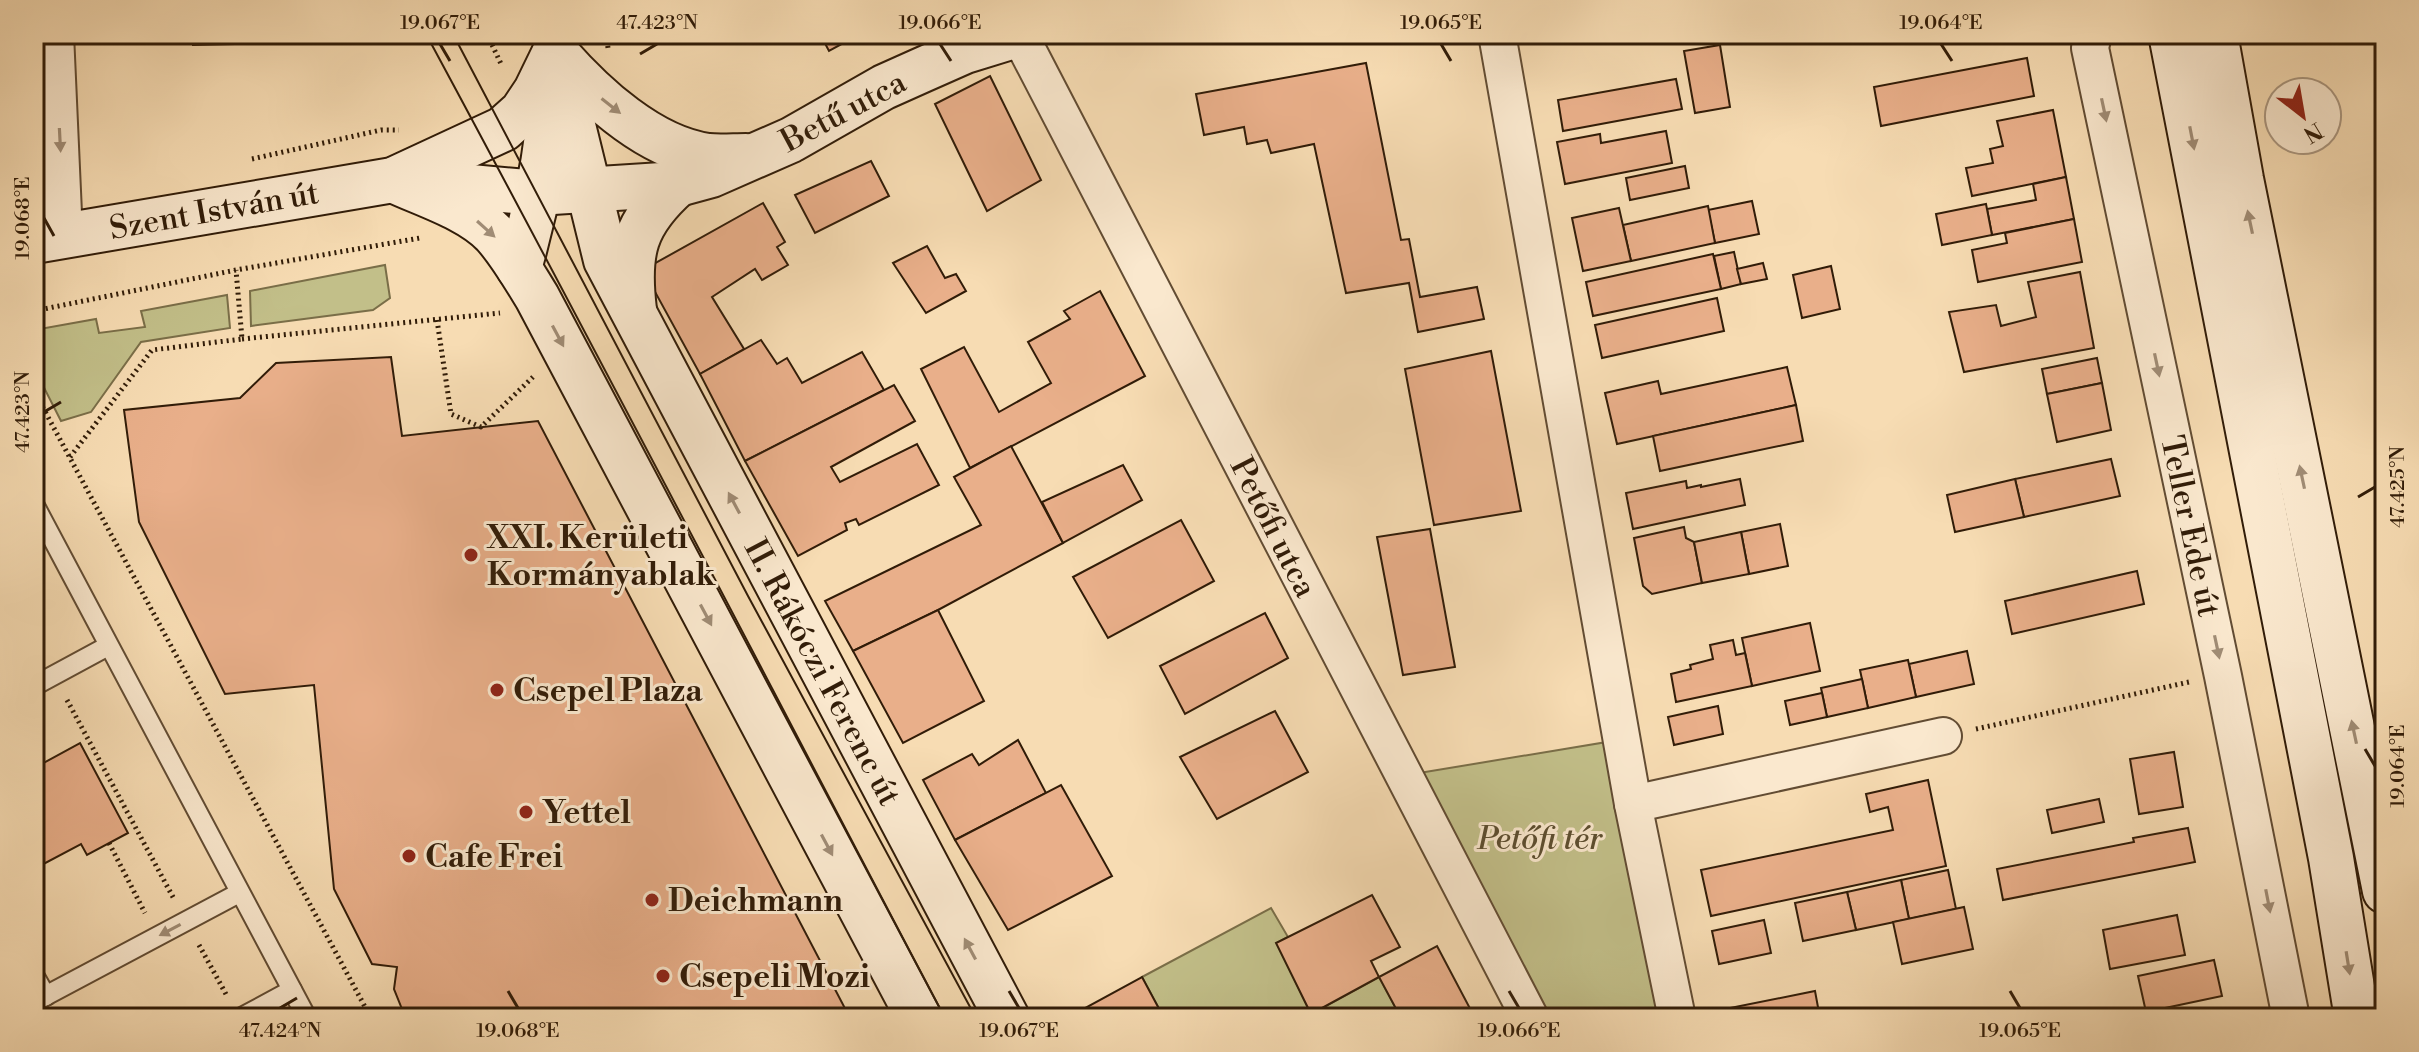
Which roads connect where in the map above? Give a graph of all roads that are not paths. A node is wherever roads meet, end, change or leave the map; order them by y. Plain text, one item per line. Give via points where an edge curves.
1 (55, 34) edge
2 (1020, 34) edge
3 (1497, 34) edge
4 (2093, 34) edge
5 (2171, 34) edge
6 (2215, 34) edge
7 (555, 43) edge
8 (46, 98) edge
9 (756, 156) junction
10 (393, 180) junction
11 (678, 184) junction
12 (588, 190) junction
13 (537, 193) junction
14 (49, 239) edge
15 (528, 283) junction
16 (635, 316) junction
17 (34, 506) edge
18 (108, 646) junction
19 (34, 686) edge
20 (1943, 736) road end
21 (1633, 804) junction
22 (2385, 891) edge
23 (239, 893) junction
24 (34, 975) edge
25 (292, 990) junction
26 (40, 999) edge
27 (240, 1018) edge
28 (307, 1018) edge
29 (919, 1018) edge
30 (1007, 1018) edge
31 (1530, 1018) edge
32 (1677, 1018) edge
33 (2291, 1018) edge
34 (2357, 1018) edge

1 - 8 street
2 - 9 street, Betű utca via 909,76
2 - 31 street, Petőfi utca
3 - 21 street
4 -> 33 street, Teller Ede út via 2090,48
5 -> 34 street via 2331,858
22 -> 6 street
7 -> 9 street, Betű utca via 584,84 617,112 674,145 708,156
7 - 10 street, Szent István út via 529,101 503,129
7 - 12 street, II. Rákóczi Ferenc út
7 - 13 street via 547,150
8 -> 14 street
9 - 11 street, Betű utca
10 - 13 street, Szent István út
10 - 14 street, Szent István út
10 -> 15 street via 474,219 493,234
11 - 12 street, Betű utca
11 - 16 street via 654,205 638,234 630,278
12 - 13 street, Betű utca
12 - 16 street, II. Rákóczi Ferenc út via 606,260
13 - 15 street
15 -> 29 street
30 -> 16 street, II. Rákóczi Ferenc út
17 - 18 lane
18 - 19 lane
18 - 23 lane
20 - 21 street
21 - 32 street
23 - 25 lane
23 -> 26 lane
24 - 26 lane
25 - 27 lane
25 - 28 lane

